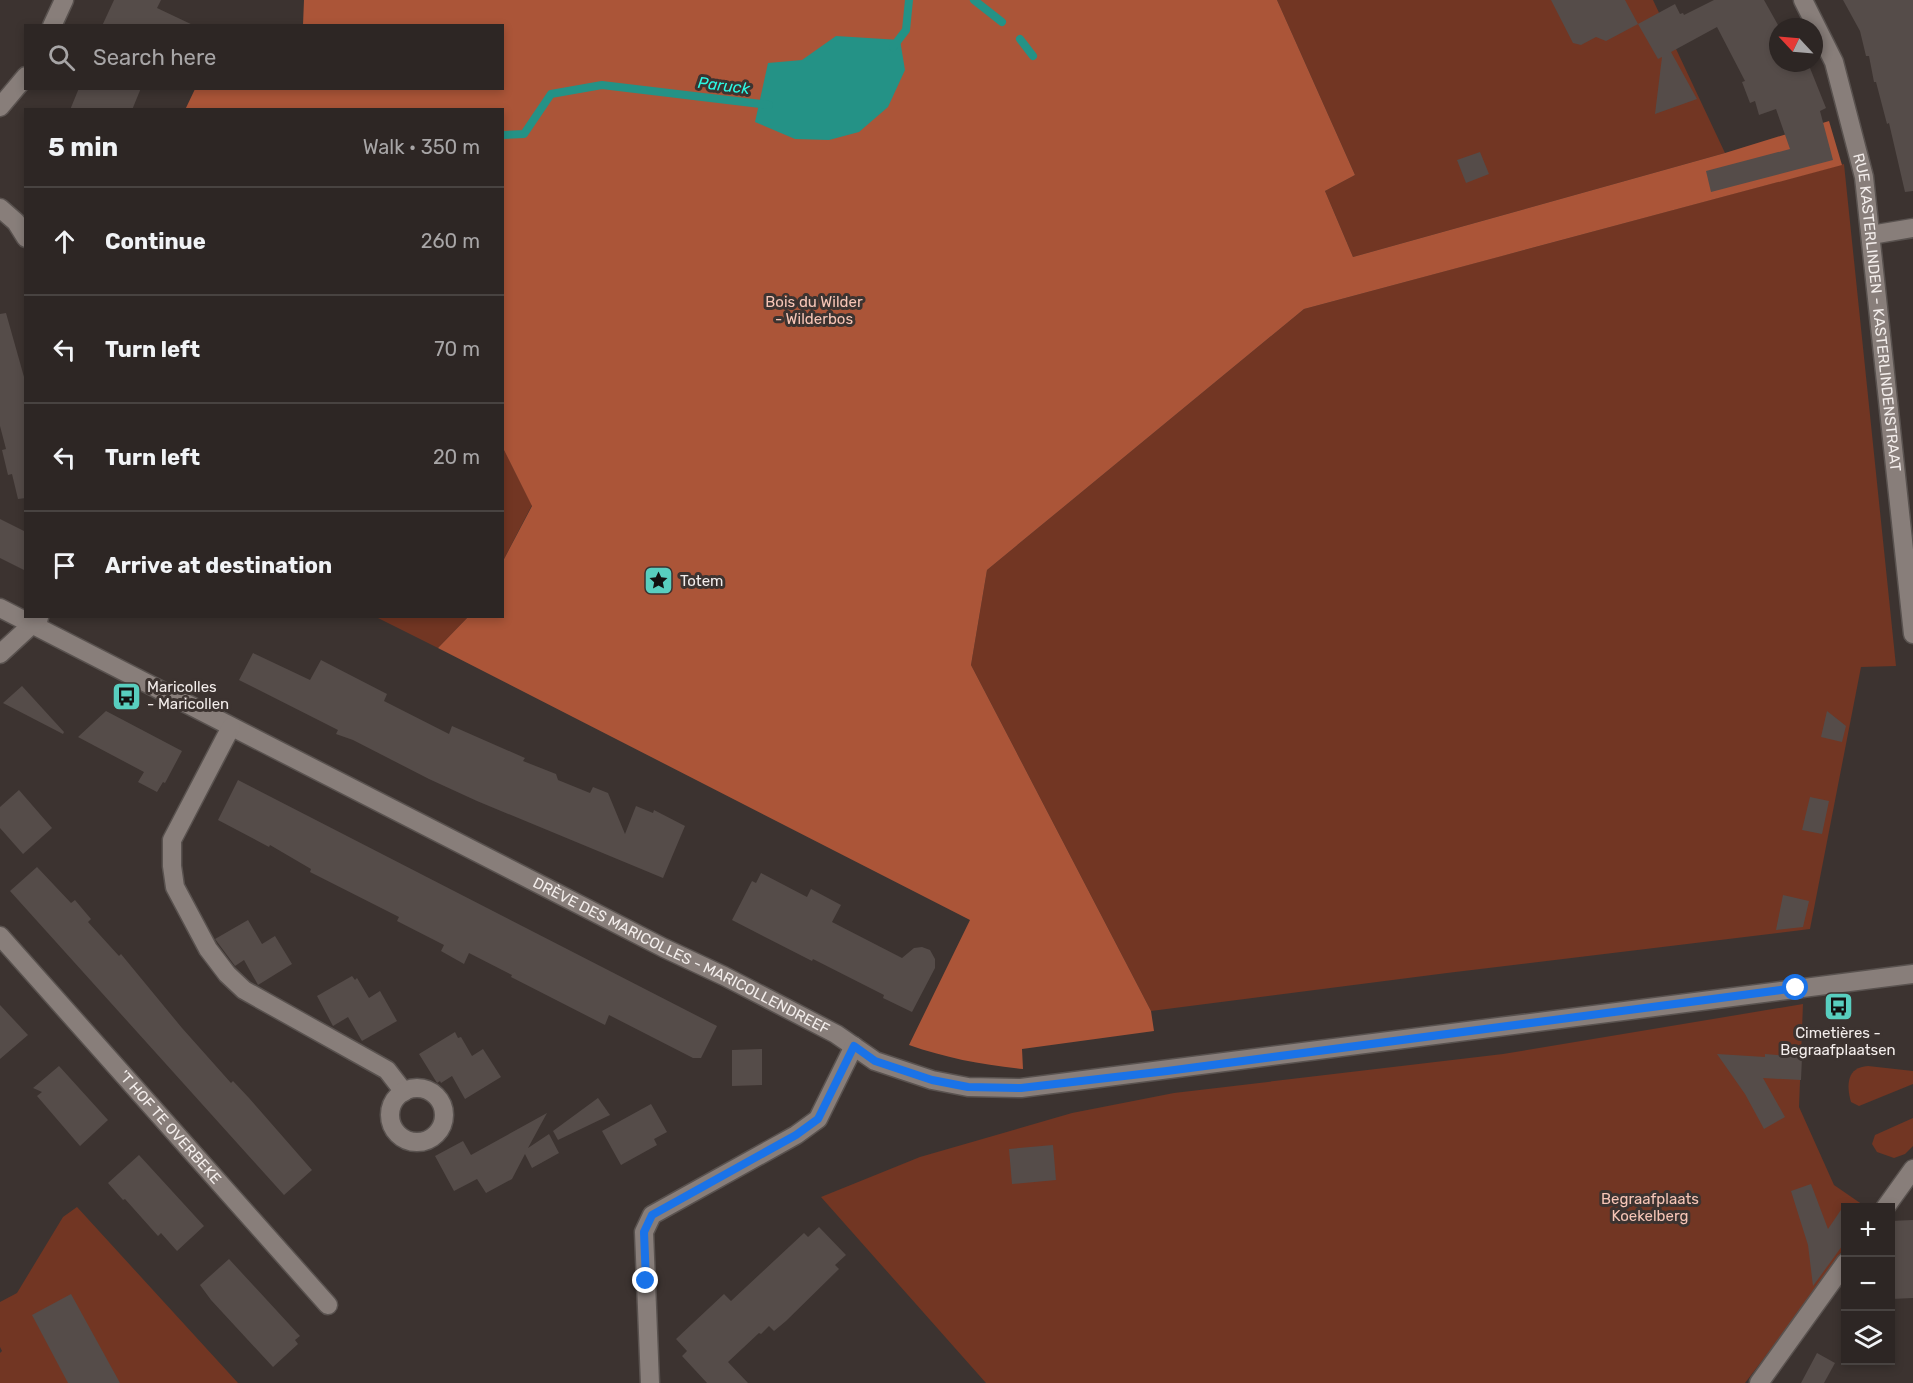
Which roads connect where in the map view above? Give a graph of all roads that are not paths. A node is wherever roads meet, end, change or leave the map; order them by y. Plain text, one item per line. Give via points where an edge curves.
1 (64, 0) edge
2 (1803, 0) edge
3 (53, 24) edge
4 (24, 78) edge
5 (0, 107) edge
6 (0, 208) edge
7 (1913, 228) edge
8 (24, 235) edge
9 (1871, 235) junction
10 (1909, 560) edge
11 (0, 608) edge
12 (24, 617) edge
13 (36, 621) edge
14 (1913, 634) edge
15 (0, 654) edge
16 (231, 727) junction
17 (4, 949) edge
18 (1913, 974) edge
19 (854, 1046) junction
20 (404, 1092) dead end
21 (1913, 1169) edge
22 (1889, 1203) edge
23 (1841, 1268) edge
24 (328, 1305) dead end
25 (650, 1383) edge
26 (1759, 1383) edge

1 - 3 street
2 - 9 street, RUE KASTERLINDEN - KASTERLINDENSTRAAT via 1834,62 1864,177
4 - 5 street
6 - 8 street
7 - 9 street
9 - 10 street, RUE KASTERLINDEN - KASTERLINDENSTRAAT
10 - 14 street, RUE KASTERLINDEN - KASTERLINDENSTRAAT
11 - 12 street, DRÈVE DES MARICOLLES - MARICOLLENDREEF
13 - 15 street
13 - 16 street, DRÈVE DES MARICOLLES - MARICOLLENDREEF
16 - 19 street, DRÈVE DES MARICOLLES - MARICOLLENDREEF via 724,976
16 - 20 street via 172,840 175,887 226,974 244,990 387,1070
17 - 24 street, 'T HOF TE OVERBEKE
18 - 19 street, DRÈVE DES MARICOLLES - MARICOLLENDREEF via 1021,1088 968,1087 932,1080 875,1061
19 - 25 street via 818,1119 652,1215 644,1232
21 - 22 street
23 - 26 street

